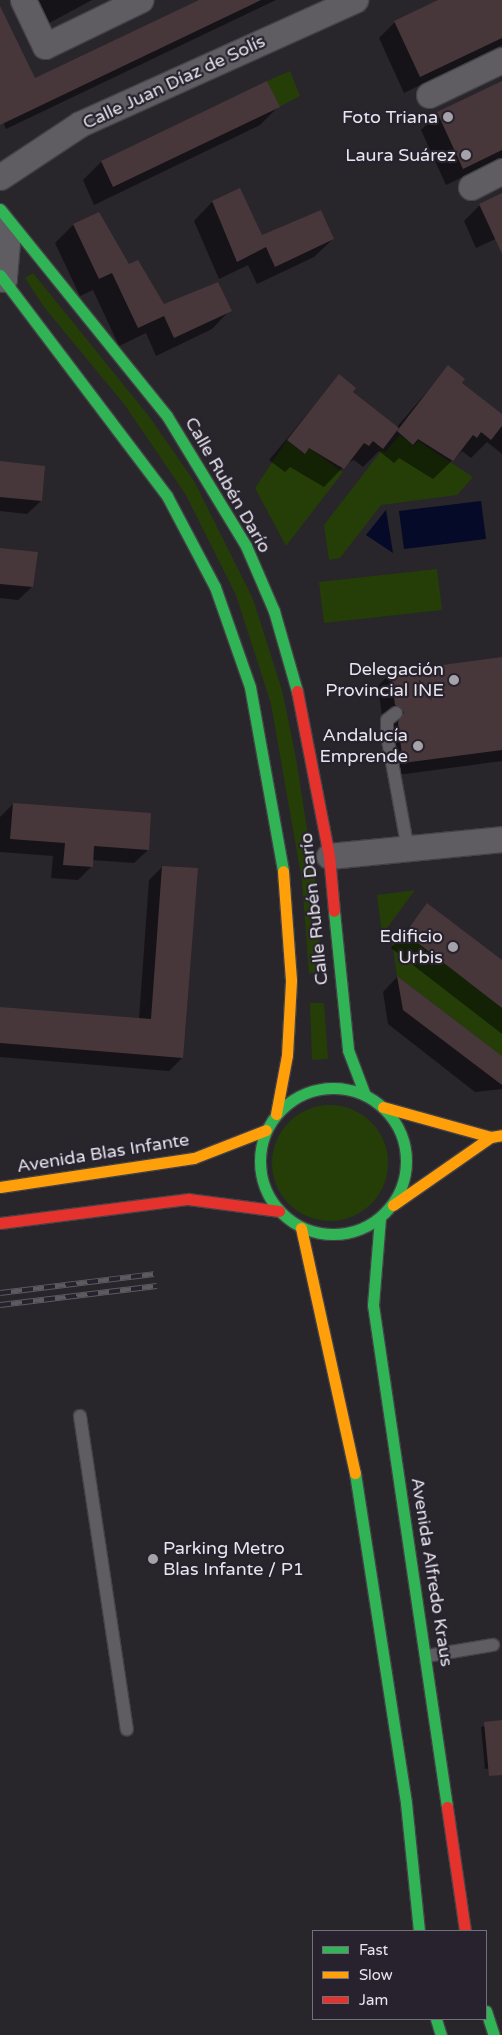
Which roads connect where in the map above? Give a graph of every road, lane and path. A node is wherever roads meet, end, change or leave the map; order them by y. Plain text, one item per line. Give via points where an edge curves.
1 (23, 0) edge
2 (138, 0) edge
3 (355, 0) edge
4 (502, 60) edge
5 (429, 95) dead end
6 (502, 171) edge
7 (0, 177) edge
8 (471, 187) dead end
9 (0, 208) edge
10 (0, 225) edge
11 (1, 277) edge
12 (396, 713) dead end
13 (502, 839) edge
14 (408, 849) junction
15 (329, 856) junction
16 (366, 1095) junction
17 (383, 1107) junction
18 (276, 1114) junction
19 (266, 1130) junction
20 (496, 1136) edge
21 (0, 1187) edge
22 (393, 1205) junction
23 (279, 1211) junction
24 (380, 1218) junction
25 (0, 1223) edge
26 (301, 1228) junction
27 (80, 1416) dead end
28 (494, 1645) dead end
29 (427, 1656) junction
30 (127, 1730) dead end
31 (419, 1930) edge
32 (465, 1930) edge
33 (487, 2014) edge
34 (436, 2020) edge
35 (441, 2035) edge
36 (494, 2035) edge

1 - 2 street via 45,46
3 - 7 street, Calle Juan Díaz de Solís via 80,124
4 - 5 street
6 - 8 street
9 - 15 main road, Calle Rubén Darío via 167,416 246,546 274,611 297,692
10 - 11 street via 7,242
11 - 18 main road, Calle Rubén Darío via 167,496 215,587 250,687 282,860 292,996
12 - 14 lane via 387,720 387,735
13 - 14 street
14 - 15 street
15 - 16 main road, Calle Rubén Darío via 341,1005 348,1050
16 - 17 main road
16 - 18 main road via 342,1088 317,1089 294,1098
17 - 20 main road
17 - 22 main road via 397,1124 406,1158 403,1186
18 - 19 main road
19 - 21 main road, Avenida Blas Infante via 194,1158
19 - 23 main road via 260,1172
20 - 22 main road
22 - 24 main road
23 - 25 main road via 188,1199
23 - 26 main road
24 - 26 main road via 342,1235
24 - 29 main road, Avenida Alfredo Kraus via 373,1305
26 - 31 main road via 348,1425 406,1803
27 - 30 lane
28 - 29 lane
29 - 32 main road, Avenida Alfredo Kraus
33 - 36 main road
34 - 35 main road

